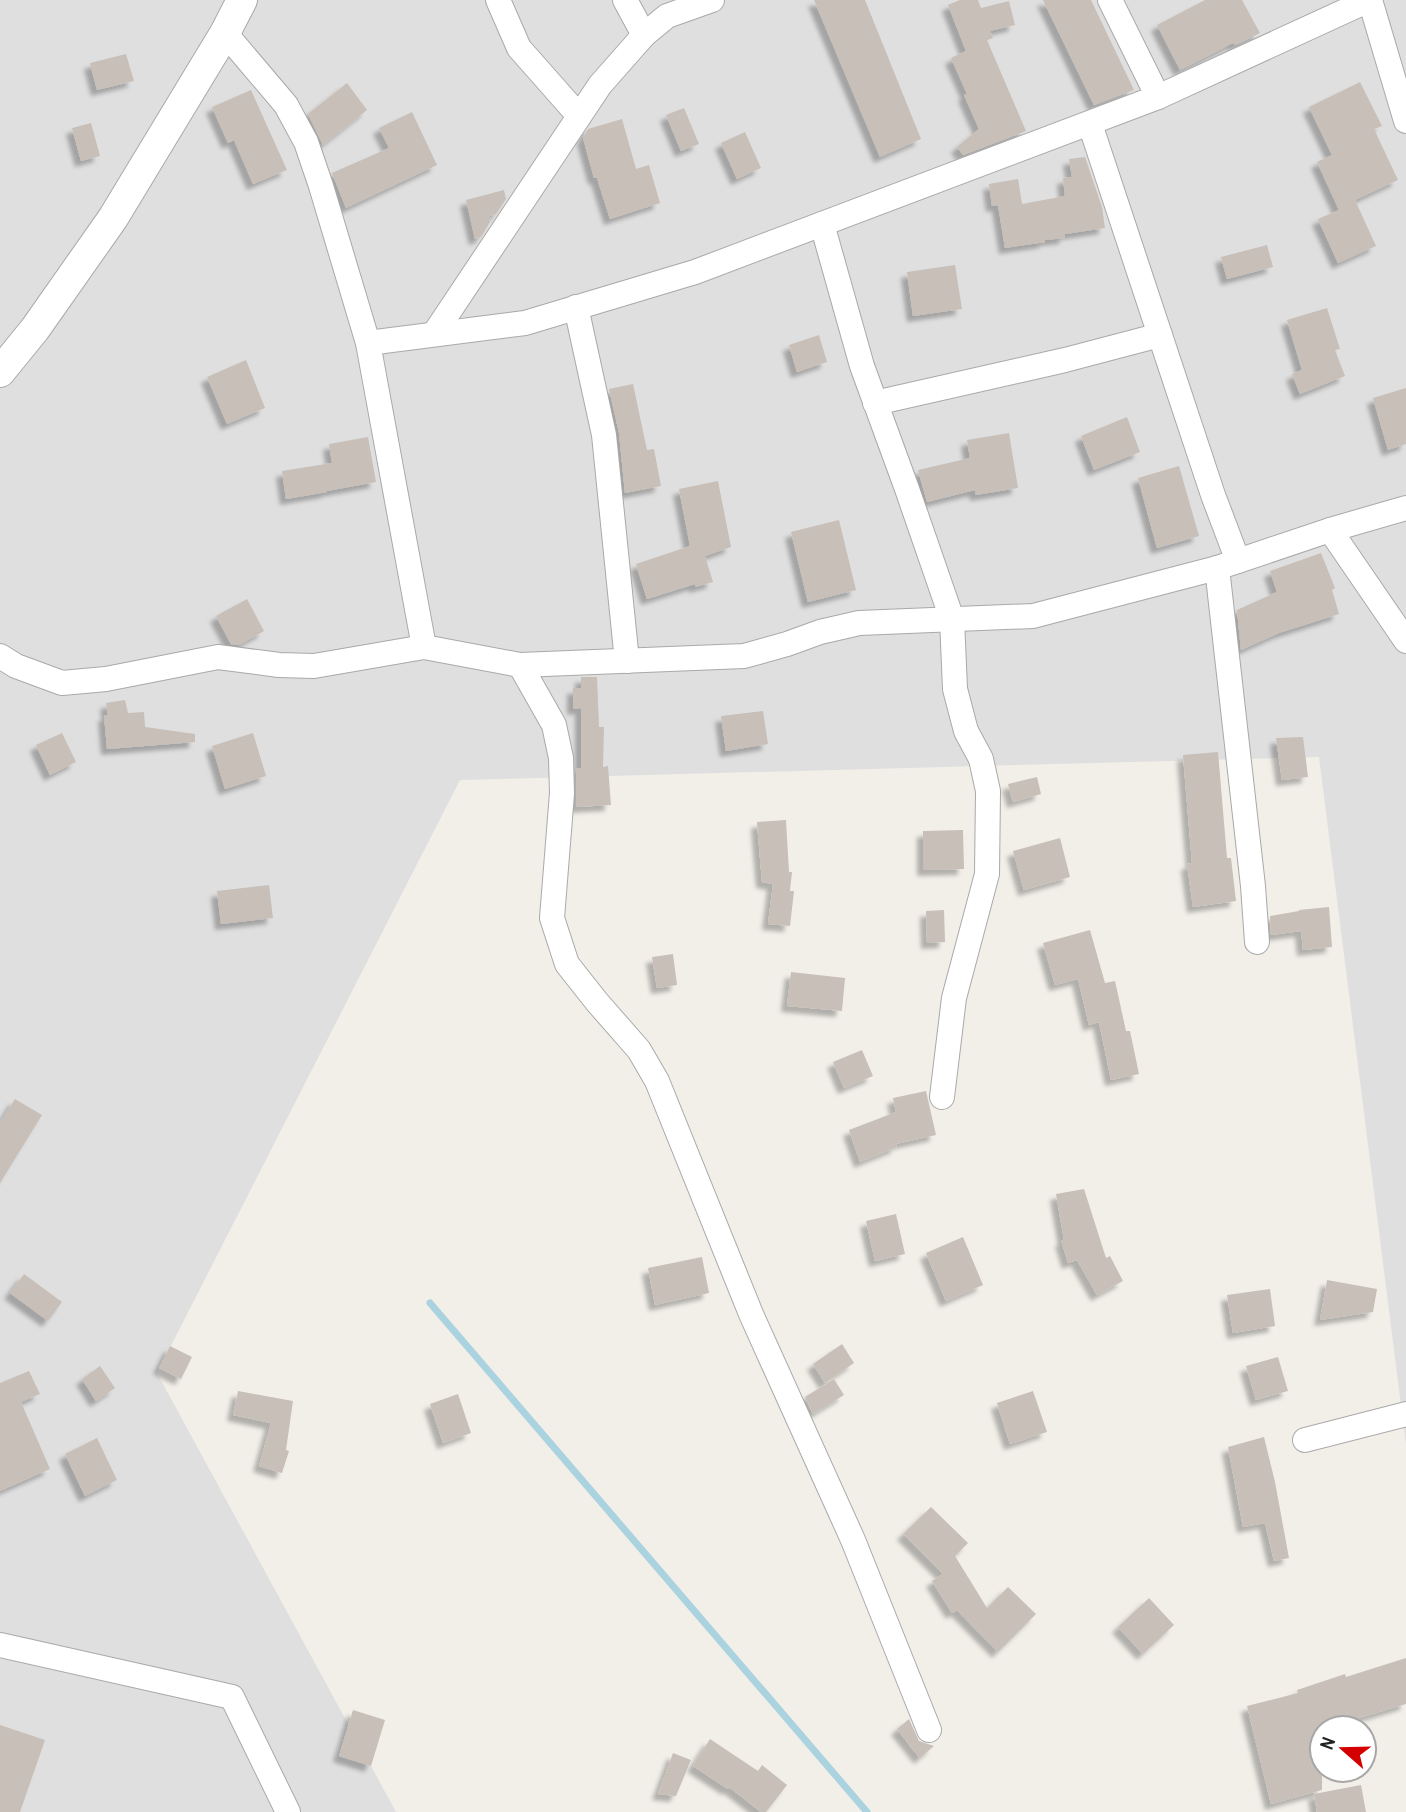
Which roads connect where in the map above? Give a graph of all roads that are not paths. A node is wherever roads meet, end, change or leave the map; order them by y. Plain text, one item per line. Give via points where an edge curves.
1 (242, 0) edge
2 (498, 0) edge
3 (625, 0) edge
4 (712, 0) edge
5 (1110, 0) edge
6 (1370, 0) edge
7 (225, 33) junction
8 (644, 35) junction
9 (1158, 97) junction
10 (579, 116) junction
11 (1406, 121) edge
12 (1094, 135) junction
13 (822, 224) junction
14 (576, 307) junction
15 (434, 334) junction
16 (1160, 335) junction
17 (368, 343) junction
18 (0, 372) edge
19 (875, 403) junction
20 (1406, 508) edge
21 (1329, 530) junction
22 (1227, 564) junction
23 (951, 619) junction
24 (1406, 641) edge
25 (424, 647) junction
26 (0, 656) edge
27 (627, 661) junction
28 (520, 665) junction
29 (1257, 942) dead end
30 (942, 1097) dead end
31 (1406, 1414) edge
32 (1305, 1440) dead end
33 (0, 1645) edge
34 (929, 1730) dead end
35 (288, 1812) edge

1 - 7 street
2 - 10 street via 519,48
3 - 8 street
4 - 8 street via 667,16
5 - 9 street
6 - 9 street
6 - 11 street
7 - 17 street via 286,105 306,142
7 - 18 street via 113,218
8 - 10 street
9 - 12 street via 1116,114
10 - 15 street
12 - 13 street
12 - 16 street
13 - 14 street via 695,272
13 - 19 street
14 - 15 street via 525,323
14 - 27 street via 604,435
15 - 17 street
16 - 19 street
16 - 22 street via 1213,495
17 - 25 street
19 - 23 street
20 - 21 street
21 - 22 street
21 - 24 street
22 - 23 street via 1033,616
22 - 29 street
23 - 27 street via 859,623 744,656
23 - 30 street via 955,689 988,791 987,874 954,998
25 - 26 street via 314,666 218,657 106,679 62,682
25 - 28 street
27 - 28 street
28 - 34 street via 554,725 561,758 552,918 567,964 639,1049 657,1082
31 - 32 street
33 - 35 street via 232,1697

